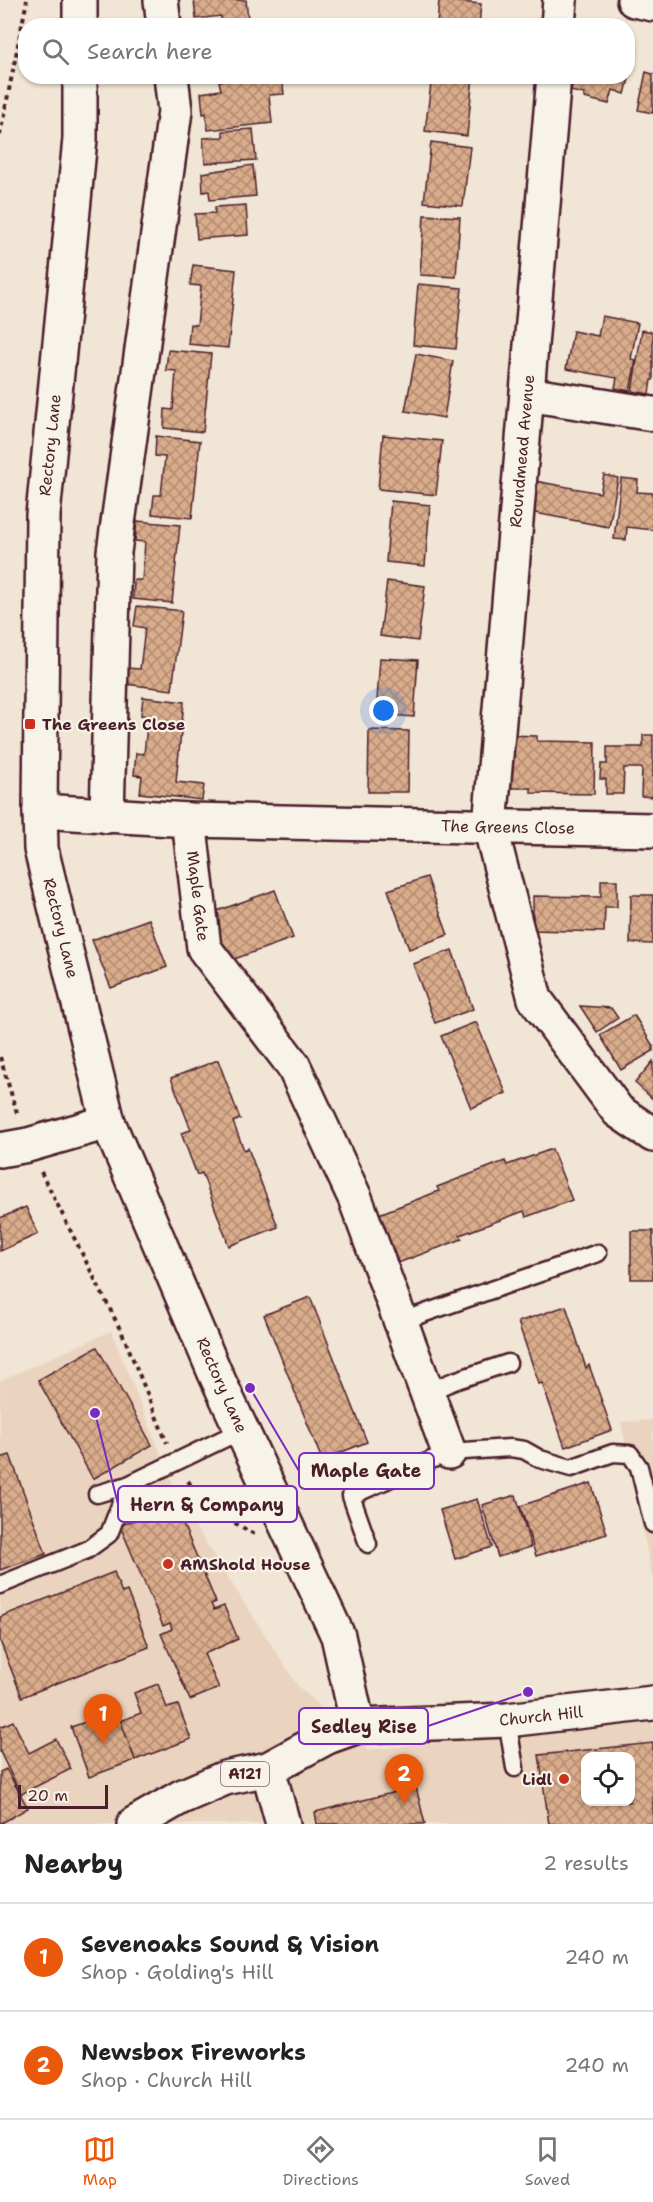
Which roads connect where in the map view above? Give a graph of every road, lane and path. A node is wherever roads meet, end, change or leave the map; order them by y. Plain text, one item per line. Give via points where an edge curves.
1 (27, 0) edge
2 (80, 0) edge
3 (161, 0) edge
4 (560, 0) edge
5 (634, 0) edge
6 (653, 4) edge
7 (23, 18) edge
8 (80, 18) edge
9 (163, 18) edge
10 (559, 18) edge
11 (18, 45) edge
12 (80, 84) edge
13 (172, 84) edge
14 (553, 84) edge
15 (0, 135) edge
16 (527, 394) junction
17 (653, 414) edge
18 (40, 811) junction
19 (107, 816) junction
20 (189, 820) junction
21 (490, 826) junction
22 (653, 830) edge
23 (0, 1057) edge
24 (108, 1122) junction
25 (653, 1135) edge
26 (14, 1148) edge
27 (598, 1253) dead end
28 (402, 1321) junction
29 (508, 1363) dead end
30 (427, 1392) junction
31 (242, 1430) junction
32 (449, 1452) junction
33 (175, 1463) junction
34 (128, 1485) junction
35 (97, 1494) dead end
36 (653, 1524) edge
37 (258, 1536) dead end
38 (368, 1544) dead end
39 (0, 1585) edge
40 (653, 1703) edge
41 (507, 1720) junction
42 (358, 1726) junction
43 (515, 1768) dead end
44 (268, 1769) junction
45 (134, 1824) edge
46 (283, 1824) edge

1 - 7 path
2 - 8 street
3 - 9 street
4 - 10 street
5 - 6 street
11 - 15 path
12 - 18 street, Rectory Lane via 80,139 43,515
13 - 19 street via 175,111 114,552
14 - 16 street, Roundmead Avenue
16 - 17 street
16 - 21 street, Roundmead Avenue
18 - 19 street, The Greens Close
18 - 24 street, Rectory Lane via 41,849
19 - 20 street, The Greens Close
20 - 21 street, The Greens Close
20 - 28 street, Maple Gate via 204,948 292,1065 355,1198
21 - 22 street, The Greens Close
21 - 25 street, Roundmead Avenue via 535,999 618,1111
23 - 26 path
24 - 26 street
24 - 31 street, Rectory Lane
26 - 33 path via 124,1337
27 - 28 lane
28 - 30 street, Maple Gate
29 - 30 lane
30 - 32 street, Maple Gate
31 - 33 lane
31 - 42 street, Rectory Lane via 338,1636
32 - 36 lane via 510,1448 571,1468 613,1453 630,1454 639,1467
32 - 38 lane via 351,1496
33 - 34 lane
33 - 37 path via 198,1494 230,1521
34 - 35 lane
34 - 39 lane via 109,1534 87,1550
40 - 41 street, Church Hill / A121
41 - 42 street, Church Hill / A121
41 - 43 lane
42 - 44 street, A121 via 327,1737
44 - 45 street, A121 via 225,1778
44 - 46 street

